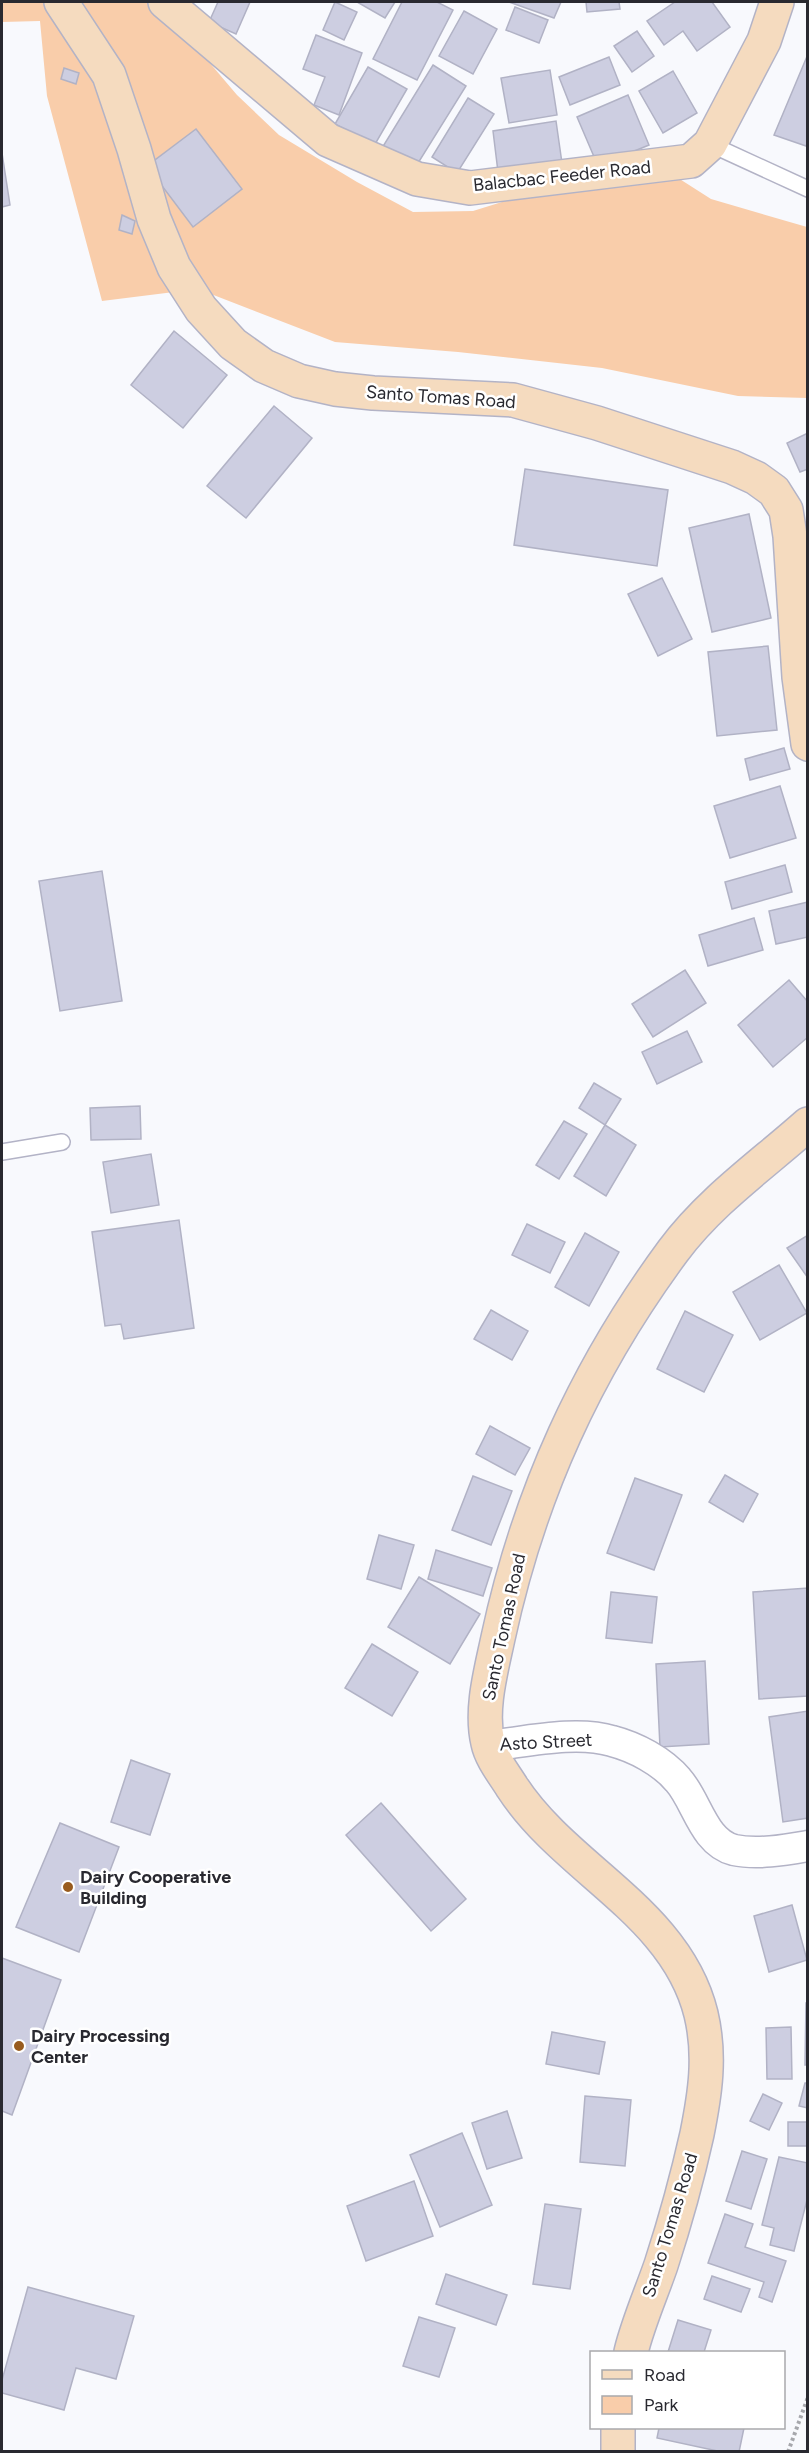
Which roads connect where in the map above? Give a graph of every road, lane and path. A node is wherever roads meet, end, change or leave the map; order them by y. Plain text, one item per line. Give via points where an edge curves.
1 (61, 2) edge
2 (165, 2) edge
3 (777, 2) edge
4 (710, 144) junction
5 (807, 189) edge
6 (807, 744) edge
7 (807, 1124) edge
8 (62, 1142) dead end
9 (2, 1152) edge
10 (488, 1746) junction
11 (807, 1846) edge
12 (631, 2351) edge
13 (807, 2397) edge
14 (618, 2429) edge
15 (618, 2451) edge
16 (788, 2451) edge

1 - 6 street, Santo Tomas Road via 109,75 154,219 174,267 201,309 233,344 264,366 299,381 335,389 513,400 732,468 774,491 786,510 790,536
2 - 4 street, Balacbac Feeder Road via 328,140 417,178 470,188 691,161
3 - 4 street, Balacbac Feeder Road via 764,41
4 - 5 lane
7 - 10 street, Santo Tomas Road via 717,1201 674,1250 574,1409 546,1473 504,1608 485,1710
8 - 9 lane
10 - 11 street, Asto Street via 581,1737 611,1740 662,1765 679,1781 716,1840 726,1846 735,1850 774,1851
10 - 12 street, Santo Tomas Road via 534,1815 672,1950 701,2014 706,2086 686,2186
13 - 16 path
14 - 15 street

